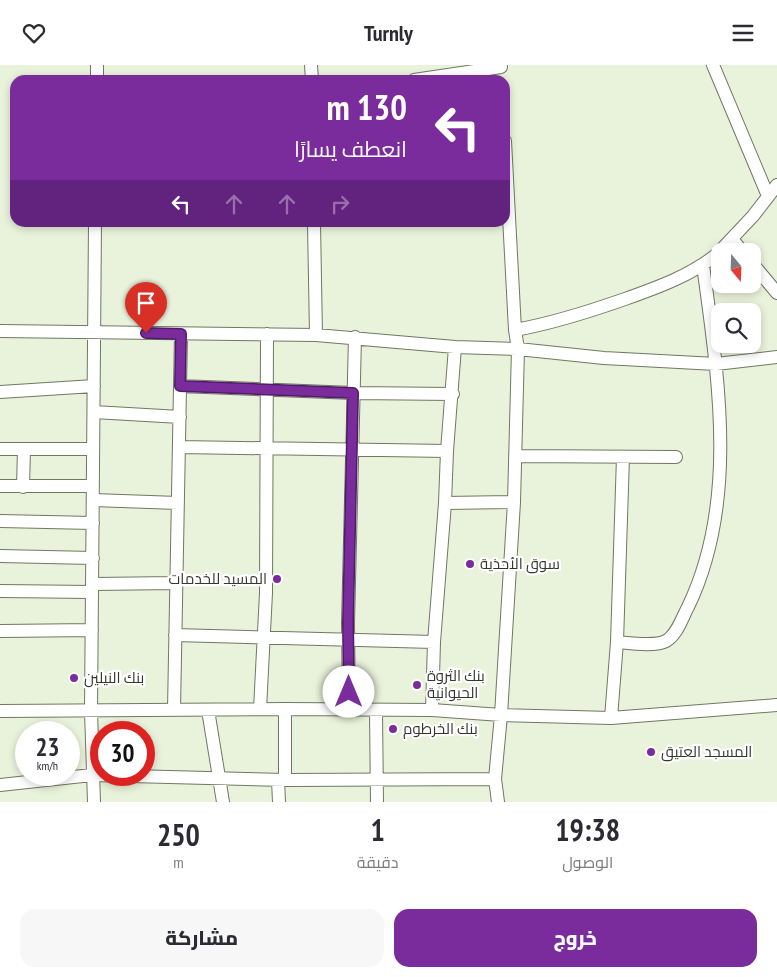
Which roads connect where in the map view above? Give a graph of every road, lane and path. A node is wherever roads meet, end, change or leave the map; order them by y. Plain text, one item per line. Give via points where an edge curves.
1 (713, 65) edge
2 (501, 66) edge
3 (445, 75) edge
4 (777, 185) edge
5 (768, 196) junction
6 (95, 227) edge
7 (314, 227) edge
8 (510, 227) edge
9 (732, 239) junction
10 (728, 243) edge
11 (735, 243) edge
12 (711, 258) edge
13 (703, 265) junction
14 (761, 274) edge
15 (777, 293) edge
16 (0, 331) edge
17 (515, 331) junction
18 (94, 333) junction
19 (181, 334) junction
20 (267, 334) junction
21 (316, 335) junction
22 (355, 337) junction
23 (455, 347) junction
24 (518, 349) junction
25 (777, 357) edge
26 (716, 364) junction
27 (180, 386) junction
28 (94, 387) junction
29 (267, 389) junction
30 (0, 392) edge
31 (353, 393) junction
32 (452, 394) junction
33 (94, 412) junction
34 (180, 417) junction
35 (180, 447) junction
36 (266, 447) junction
37 (0, 449) edge
38 (24, 449) junction
39 (94, 449) junction
40 (351, 449) junction
41 (447, 451) junction
42 (515, 456) junction
43 (623, 457) junction
44 (676, 457) dead end
45 (93, 485) junction
46 (0, 486) edge
47 (23, 487) junction
48 (93, 499) junction
49 (514, 502) junction
50 (178, 503) junction
51 (445, 503) junction
52 (0, 521) edge
53 (93, 523) junction
54 (0, 556) edge
55 (92, 558) junction
56 (177, 583) junction
57 (92, 588) junction
58 (0, 591) edge
59 (92, 630) junction
60 (0, 631) edge
61 (176, 635) junction
62 (263, 637) junction
63 (348, 639) junction
64 (434, 642) junction
65 (616, 642) junction
66 (777, 705) edge
67 (208, 709) junction
68 (260, 709) junction
69 (285, 709) junction
70 (349, 709) junction
71 (174, 710) junction
72 (376, 710) junction
73 (432, 710) junction
74 (0, 711) edge
75 (91, 711) junction
76 (502, 715) junction
77 (611, 718) junction
78 (92, 721) edge
79 (90, 775) edge
80 (155, 776) edge
81 (220, 778) junction
82 (495, 779) junction
83 (282, 780) junction
84 (377, 780) junction
85 (0, 785) edge
86 (93, 786) edge
87 (94, 802) edge
88 (223, 802) edge
89 (280, 802) edge
90 (377, 802) edge
91 (498, 802) edge

1 - 5 street
2 - 3 street
4 - 5 street
5 - 9 street
6 - 18 street
7 - 21 street
8 - 17 street
9 - 10 street
9 - 11 street
12 - 13 street
13 - 17 street via 662,286 572,318
13 - 26 street
14 - 15 street
16 - 18 street
17 - 24 street
18 - 19 street
18 - 28 street
19 - 20 street
19 - 27 street
20 - 21 street
20 - 29 street
21 - 22 street
22 - 23 street
22 - 31 street
23 - 24 street
23 - 32 street
24 - 26 street
24 - 42 street
25 - 26 street
26 - 65 street via 719,486 711,540 693,596 673,636 664,643
27 - 29 street
27 - 34 street
28 - 30 street
28 - 33 street
29 - 31 street
29 - 36 street
31 - 32 street
31 - 40 street
32 - 41 street
33 - 34 street
33 - 39 street
34 - 35 street
35 - 36 street
35 - 50 street
36 - 40 street
36 - 62 street
37 - 38 street
38 - 39 street
38 - 47 street
39 - 45 street
40 - 41 street
40 - 63 street
41 - 51 street
42 - 43 street
42 - 49 street
43 - 44 street
43 - 65 street
45 - 47 street
45 - 48 street
46 - 47 street
48 - 50 street
48 - 53 street
49 - 51 street
49 - 76 street
50 - 56 street
51 - 64 street
52 - 53 street
53 - 55 street
54 - 55 street
55 - 57 street
56 - 57 street
56 - 61 street
57 - 58 street
57 - 59 street
59 - 60 street
59 - 75 street
61 - 62 street
61 - 71 street
62 - 63 street
62 - 68 street
63 - 64 street
63 - 70 street
64 - 73 street
65 - 77 street
66 - 77 street
67 - 68 street
67 - 71 street
67 - 81 street
68 - 69 street
69 - 70 street
69 - 83 street
70 - 72 street
71 - 75 street
72 - 73 street
72 - 84 street
73 - 76 street
74 - 75 street
75 - 78 street
76 - 77 street
76 - 82 street
79 - 85 street
80 - 81 street
81 - 83 street
81 - 88 street
82 - 84 street
82 - 91 street
83 - 84 street
83 - 89 street
84 - 90 street
86 - 87 street

